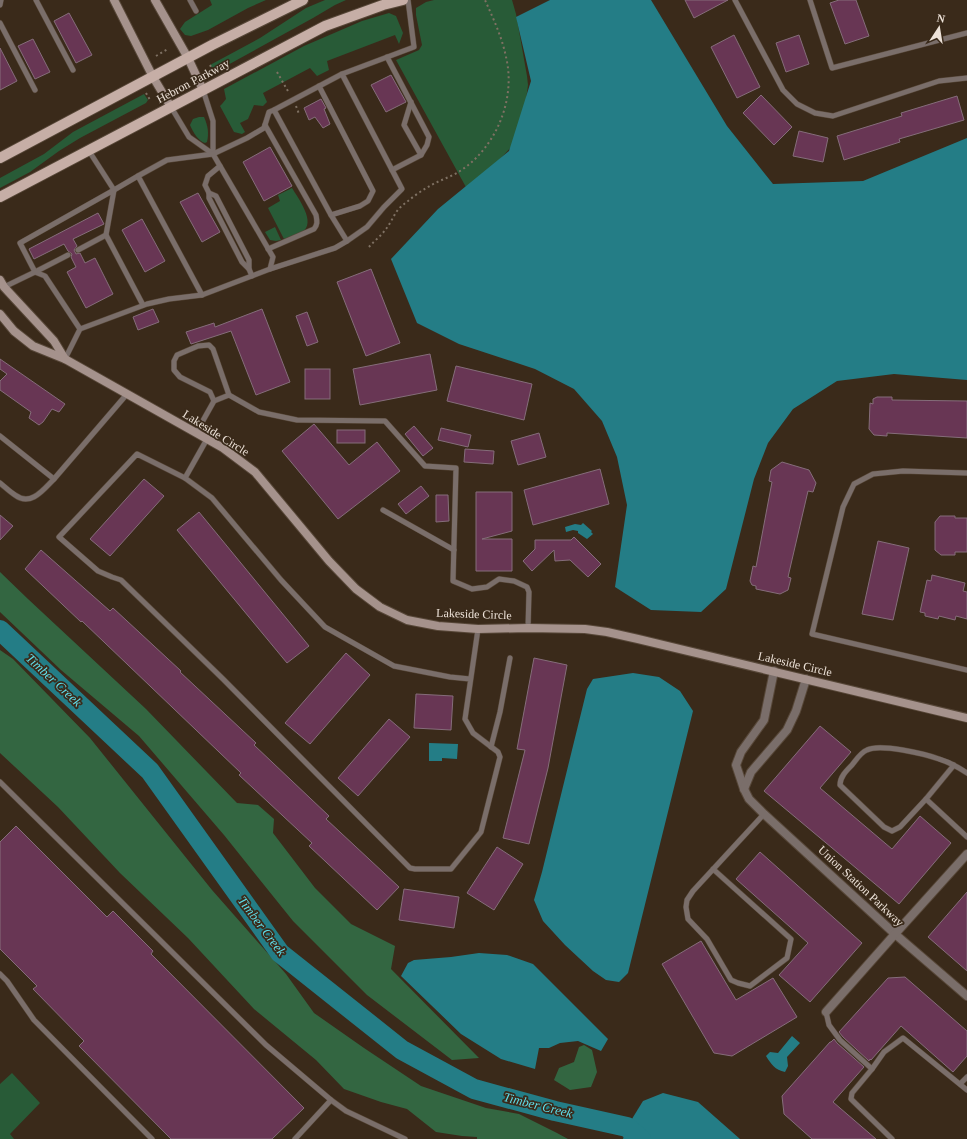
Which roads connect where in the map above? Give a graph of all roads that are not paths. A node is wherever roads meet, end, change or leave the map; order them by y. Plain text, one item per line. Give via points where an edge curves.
1 (1, 0) edge
2 (36, 0) edge
3 (114, 0) edge
4 (155, 0) edge
5 (190, 0) edge
6 (303, 0) edge
7 (403, 0) edge
8 (408, 0) edge
9 (735, 0) edge
10 (810, 0) edge
11 (0, 5) edge
12 (196, 11) dead end
13 (0, 23) edge
14 (967, 33) edge
15 (387, 57) junction
16 (188, 58) junction
17 (73, 70) dead end
18 (342, 74) junction
19 (153, 77) junction
20 (967, 78) edge
21 (319, 86) junction
22 (35, 90) dead end
23 (203, 90) junction
24 (411, 102) junction
25 (171, 107) junction
26 (274, 110) junction
27 (265, 125) junction
28 (89, 151) junction
29 (213, 154) junction
30 (421, 155) junction
31 (0, 158) edge
32 (220, 166) junction
33 (392, 170) junction
34 (138, 176) junction
35 (114, 190) junction
36 (0, 197) edge
37 (331, 216) junction
38 (106, 235) junction
39 (347, 241) junction
40 (268, 249) junction
41 (78, 250) dead end
42 (68, 255) dead end
43 (270, 269) junction
44 (35, 272) junction
45 (252, 276) junction
46 (2, 283) edge
47 (202, 295) junction
48 (143, 305) junction
49 (0, 314) edge
50 (80, 329) junction
51 (65, 359) junction
52 (127, 394) junction
53 (229, 395) junction
54 (214, 401) junction
55 (196, 433) junction
56 (0, 436) edge
57 (207, 439) junction
58 (967, 473) edge
59 (185, 478) junction
60 (54, 479) junction
61 (0, 483) edge
62 (384, 510) dead end
63 (454, 550) junction
64 (528, 628) junction
65 (478, 629) junction
66 (510, 658) dead end
67 (967, 670) edge
68 (774, 671) junction
69 (470, 679) junction
70 (806, 679) junction
71 (967, 718) edge
72 (491, 747) junction
73 (954, 765) junction
74 (967, 773) edge
75 (0, 782) edge
76 (744, 789) junction
77 (926, 799) junction
78 (764, 814) junction
79 (967, 837) edge
80 (967, 854) edge
81 (713, 869) junction
82 (895, 934) junction
83 (0, 974) edge
84 (967, 996) edge
85 (826, 1012) joint
86 (872, 1069) junction
87 (967, 1077) edge
88 (960, 1084) junction
89 (967, 1090) edge
90 (331, 1100) junction
91 (152, 1139) edge
92 (295, 1139) edge
93 (405, 1139) edge
94 (892, 1139) edge

1 - 11 lane
2 - 17 lane
3 - 19 street
4 - 16 street
5 - 12 lane
6 - 16 main road, Hebron Parkway
7 - 23 main road, Hebron Parkway via 325,26
8 - 15 lane via 414,47
9 - 20 lane via 783,90 797,104 815,112 833,116 939,81
10 - 14 lane via 832,68
13 - 22 lane
15 - 18 lane
15 - 24 lane
16 - 19 main road, Hebron Parkway
16 - 23 street
18 - 21 lane
18 - 33 lane
19 - 25 street
19 - 31 main road, Hebron Parkway
21 - 26 lane
21 - 37 lane via 373,191 368,201 360,206
23 - 25 main road, Hebron Parkway
23 - 29 lane via 213,121
24 - 30 lane via 404,125
24 - 30 lane via 430,137
25 - 28 main road, Hebron Parkway
25 - 29 lane via 189,137
26 - 27 lane via 269,112
26 - 37 lane
27 - 29 lane via 247,138
27 - 40 lane via 317,221 314,229
28 - 35 lane
28 - 36 main road, Hebron Parkway
29 - 32 lane
29 - 34 lane via 167,160
30 - 33 lane
32 - 40 lane
32 - 45 lane via 208,176 206,185 209,198
33 - 39 lane via 402,189 367,227
34 - 35 lane
34 - 47 lane
35 - 38 lane
35 - 44 lane via 20,243
37 - 39 lane
38 - 41 lane
38 - 48 lane
39 - 43 lane via 335,248
40 - 43 lane via 273,257
42 - 44 lane
43 - 45 lane
44 - 46 lane
44 - 50 lane via 45,276
45 - 47 lane
46 - 51 street via 54,340
47 - 48 lane
48 - 50 lane
49 - 51 street, Lakeside Circle via 14,331 33,346
50 - 51 lane
51 - 52 street, Lakeside Circle
52 - 55 street, Lakeside Circle
52 - 60 lane
53 - 54 lane
53 - 54 lane via 213,349 209,345 198,346 177,355 174,370 180,377 210,392
53 - 63 lane via 259,412 296,420 384,421 425,466 456,468
54 - 55 lane
55 - 57 street, Lakeside Circle
56 - 60 lane
57 - 59 lane
57 - 65 street, Lakeside Circle via 255,472 329,561 380,607 407,620 438,626
58 - 67 lane via 903,471 873,474 854,484 843,507 812,634
59 - 69 lane via 212,498 281,580 325,627 394,666
59 - 72 lane via 137,454 59,537 98,571 121,580 410,868 451,869 481,832 500,757
60 - 61 lane via 37,496 28,499 16,497
62 - 63 lane
63 - 64 lane via 453,581 472,589 487,587 499,579 514,581 527,587
64 - 65 street, Lakeside Circle
64 - 68 street, Lakeside Circle via 607,632
65 - 69 lane
66 - 72 lane
68 - 70 street, Lakeside Circle
68 - 76 street, Union Station Parkway via 764,720 741,752 736,766
69 - 72 lane via 465,719 473,733
70 - 71 street, Lakeside Circle
70 - 76 street via 787,730 752,772
73 - 74 lane
73 - 77 lane
73 - 77 lane via 939,759 877,747 866,750 846,770 840,780 840,786 884,827 892,831 900,827
75 - 90 lane via 266,1045
76 - 78 street, Union Station Parkway via 749,799
77 - 79 lane
78 - 81 lane
78 - 82 street, Union Station Parkway
80 - 82 street
81 - 81 lane via 687,900 688,919 707,939 731,980 750,986 787,958 791,939
82 - 84 street, Union Station Parkway
82 - 85 street
83 - 91 lane via 34,1020
85 - 86 lane via 829,1025 840,1040
86 - 88 lane via 884,1052 903,1038
86 - 94 lane via 852,1093 851,1099
87 - 88 lane
88 - 89 lane
90 - 92 lane
90 - 93 lane via 346,1111

